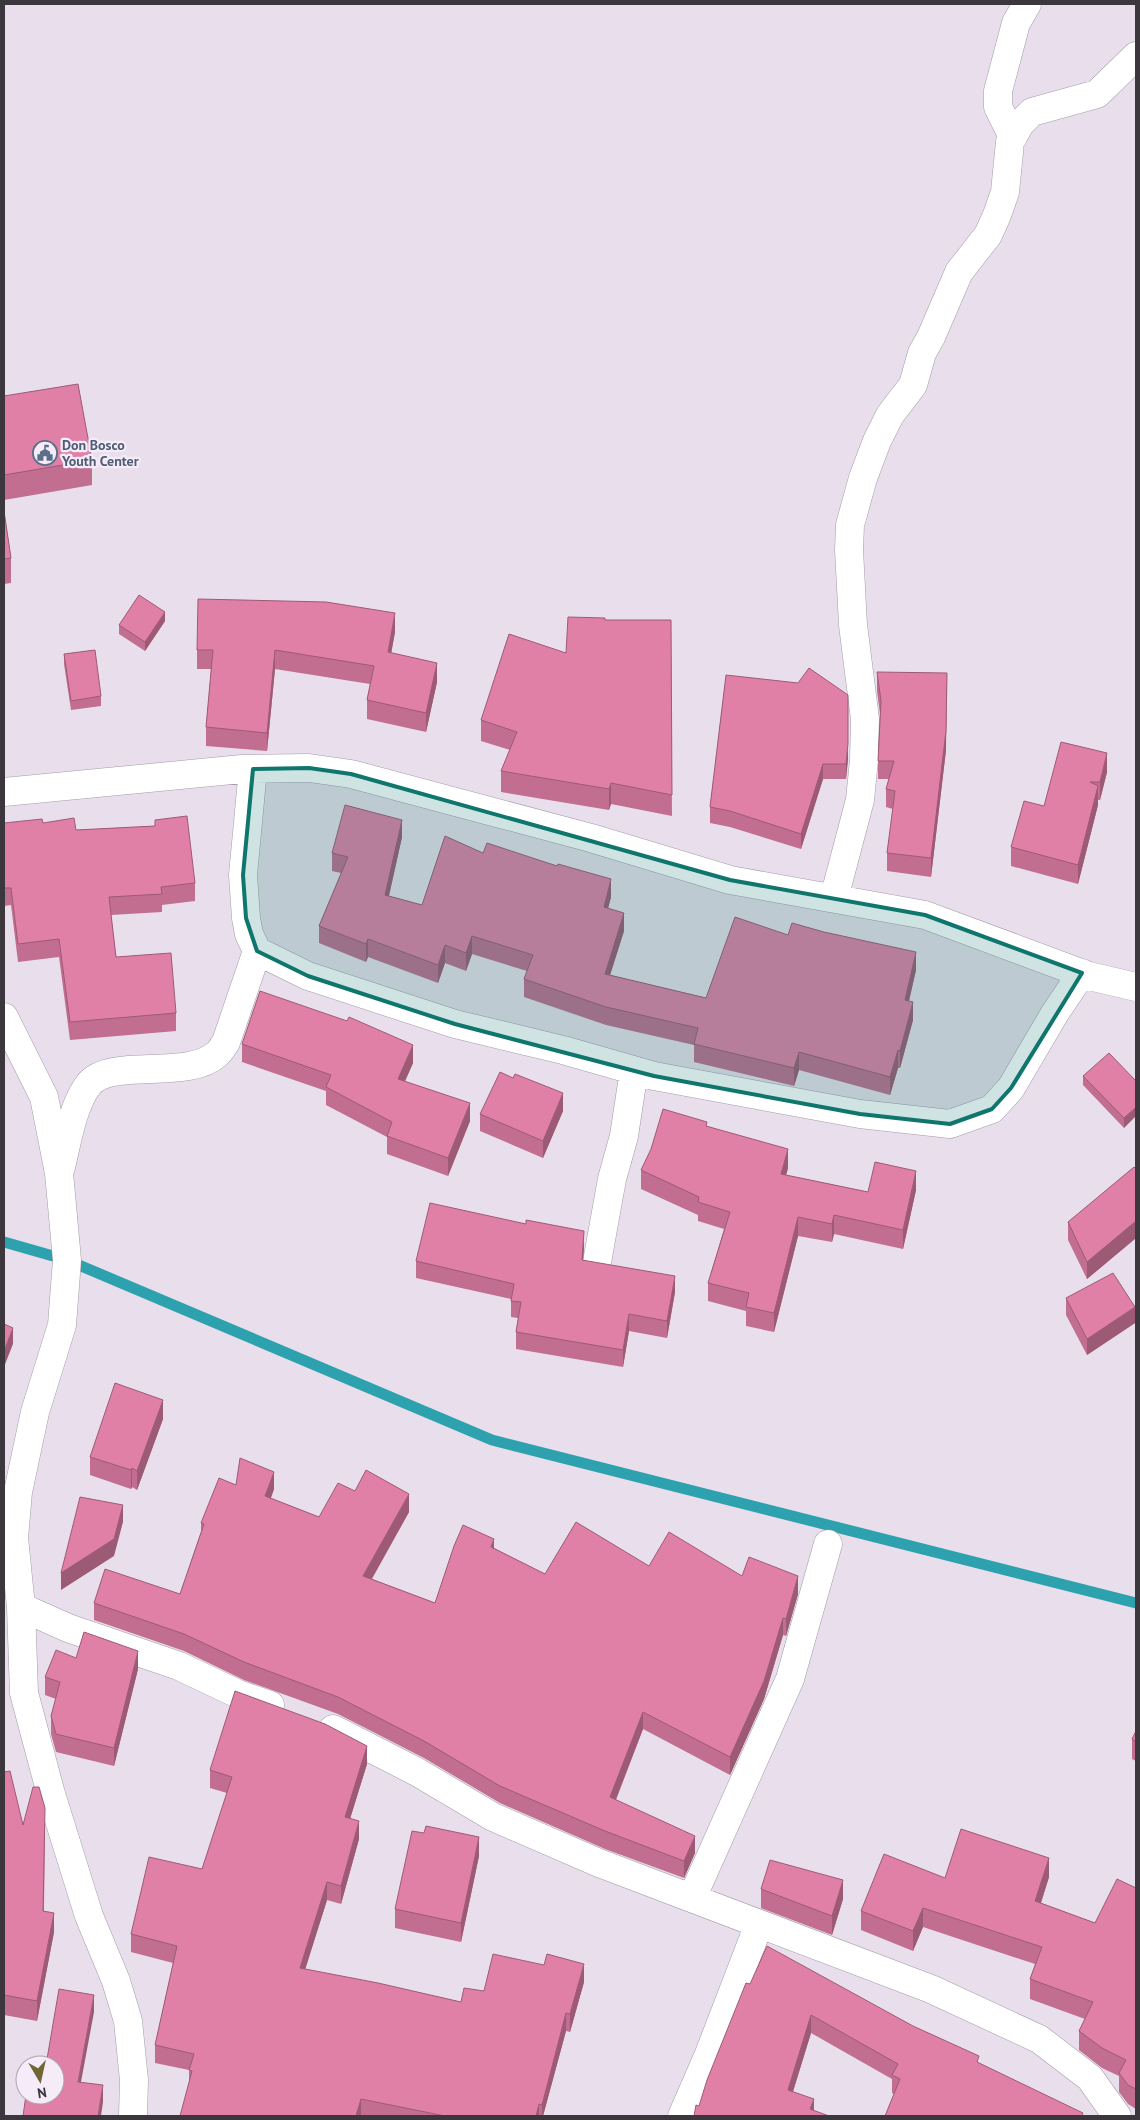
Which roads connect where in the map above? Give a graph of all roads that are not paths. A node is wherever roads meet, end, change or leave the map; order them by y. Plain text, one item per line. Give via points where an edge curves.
1 (1027, 4) edge
2 (1136, 56) edge
3 (1013, 137) junction
4 (253, 769) junction
5 (4, 792) edge
6 (834, 898) junction
7 (257, 951) junction
8 (1082, 973) junction
9 (1136, 986) edge
10 (4, 1016) edge
11 (634, 1070) junction
12 (59, 1173) junction
13 (597, 1262) edge
14 (828, 1544) dead end
15 (21, 1607) junction
16 (692, 1898) junction
17 (759, 1924) junction
18 (132, 2116) edge
19 (682, 2116) edge
20 (1117, 2116) edge

1 - 3 street via 1016,23 998,91 998,107
2 - 3 street via 1096,94 1032,112
3 - 6 street via 1005,192 997,214 988,235 959,272 922,354 913,385 890,415 876,441 850,525 854,625 865,718 864,760 860,800
4 - 5 street
4 - 6 street via 309,768 351,774 591,838 730,880
4 - 7 street via 242,874 249,934
6 - 8 street via 926,915
7 - 11 street via 308,976 455,1024
7 - 12 street via 226,1042 217,1054 181,1067 102,1074 90,1083 79,1101
8 - 9 street
8 - 11 street via 1011,1088 992,1109 950,1124 860,1114
10 - 12 street via 44,1097
11 - 13 street via 624,1136 612,1179
12 - 15 street via 67,1260 62,1325 35,1412 18,1492 14,1538
14 - 16 street via 790,1679
15 - 16 street via 331,1728 417,1772 493,1817 599,1863
15 - 18 street via 24,1693 89,1916 116,1981 128,2022 134,2080
16 - 17 street
17 - 19 street
17 - 20 street via 931,1989 1039,2039 1090,2078

